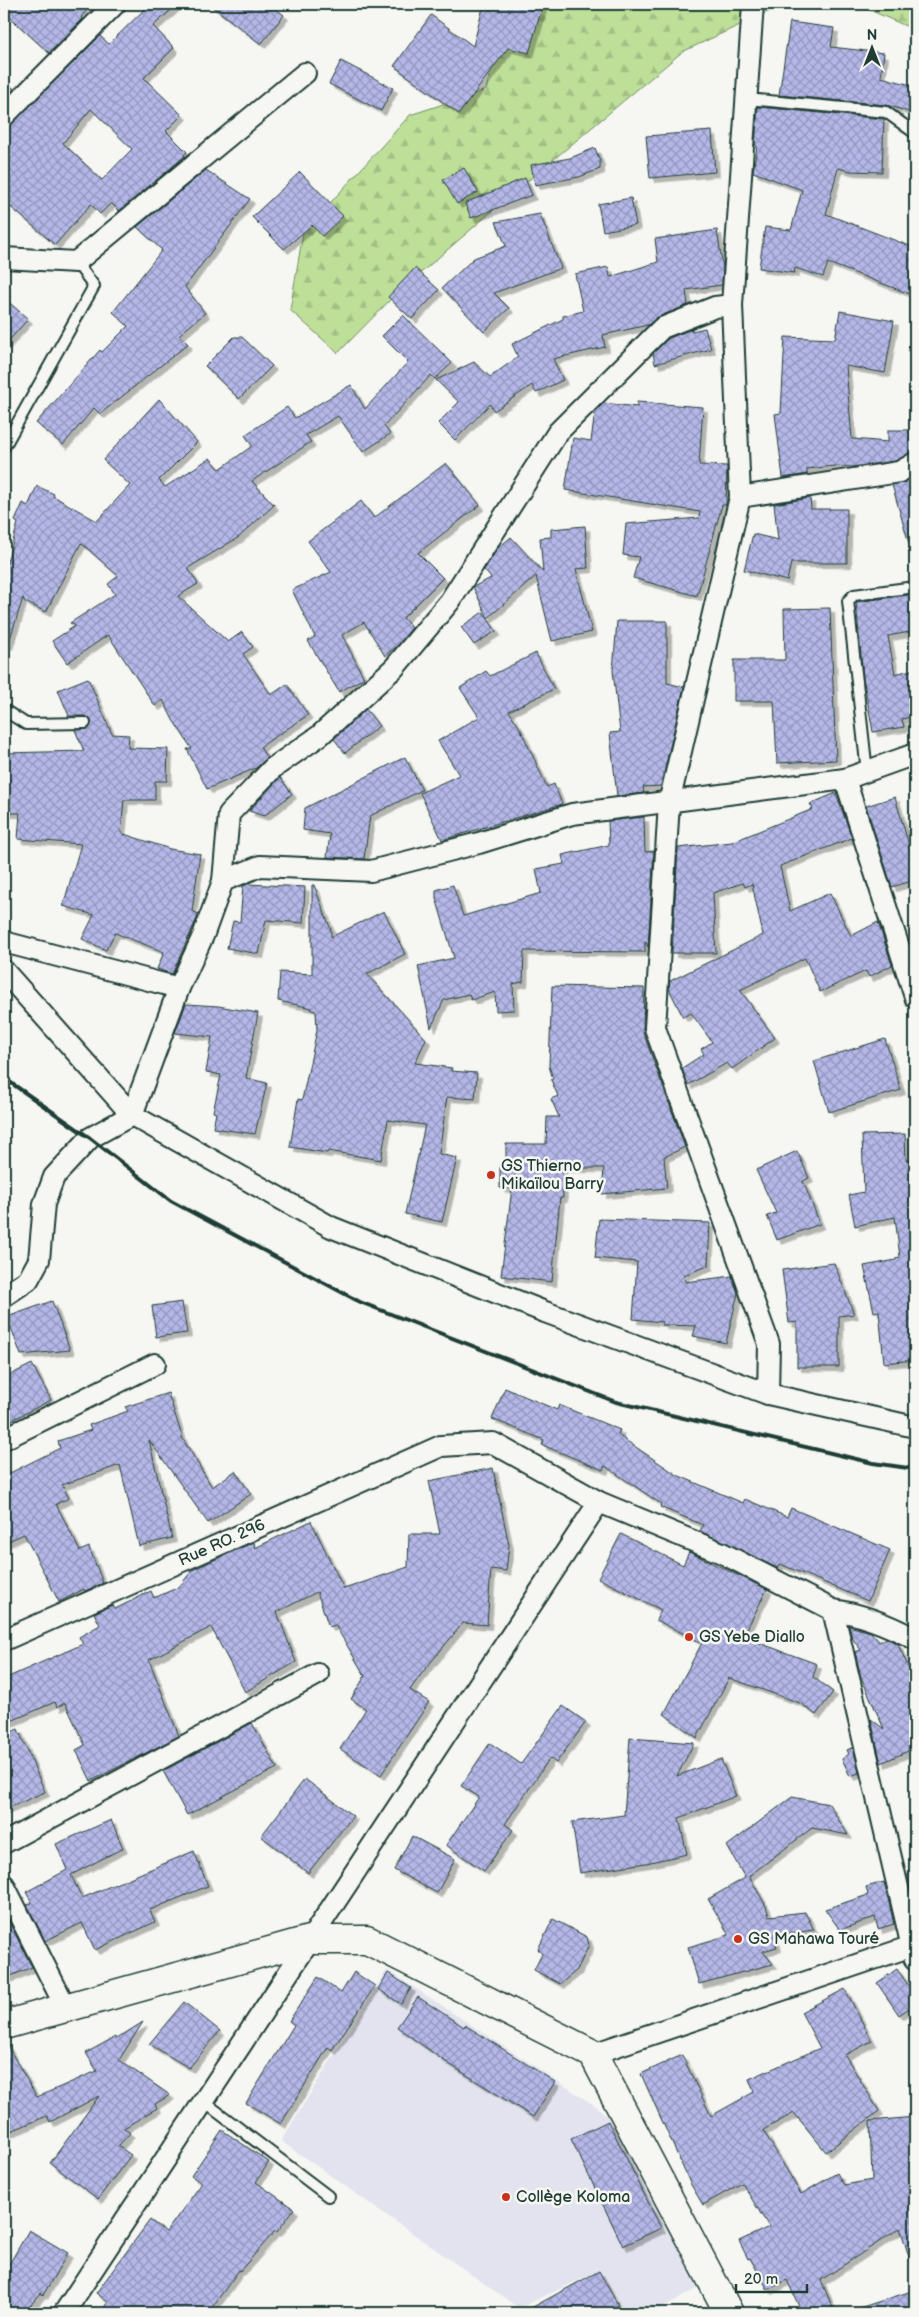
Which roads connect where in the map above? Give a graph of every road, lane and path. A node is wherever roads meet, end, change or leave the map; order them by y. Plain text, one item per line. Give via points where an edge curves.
1 (115, 4) edge
2 (754, 4) edge
3 (305, 73) dead end
4 (747, 98) junction
5 (4, 116) edge
6 (915, 133) edge
7 (4, 258) edge
8 (76, 262) junction
9 (732, 305) junction
10 (4, 447) edge
11 (915, 463) edge
12 (740, 497) junction
13 (915, 587) edge
14 (4, 710) edge
15 (85, 723) dead end
16 (915, 754) edge
17 (867, 772) junction
18 (845, 780) junction
19 (670, 803) junction
20 (223, 881) junction
21 (4, 942) edge
22 (4, 972) edge
23 (180, 988) junction
24 (915, 997) edge
25 (132, 1115) junction
26 (4, 1296) edge
27 (155, 1364) dead end
28 (768, 1394) junction
29 (915, 1427) edge
30 (4, 1439) edge
31 (599, 1502) junction
32 (833, 1610) junction
33 (915, 1639) edge
34 (4, 1640) edge
35 (318, 1674) dead end
36 (4, 1843) edge
37 (4, 1885) edge
38 (309, 1940) junction
39 (914, 1950) edge
40 (66, 2008) junction
41 (4, 2025) edge
42 (593, 2054) junction
43 (204, 2101) junction
44 (328, 2196) dead end
45 (64, 2313) edge
46 (729, 2313) edge

1 - 5 street
2 - 4 street
3 - 8 street
4 - 6 lane via 886,112
4 - 9 street
7 - 8 street
8 - 10 lane via 94,286
9 - 12 street
9 - 20 street via 715,307 662,328 558,432 450,601 394,668 319,736 273,768 230,814
11 - 12 street via 899,472
12 - 19 street
13 - 17 lane via 854,595 848,601
14 - 15 lane via 26,724
16 - 17 street
17 - 18 street
18 - 19 street
18 - 24 street
19 - 20 street via 572,814 479,843 371,871 260,866
19 - 28 street via 654,1028 769,1344
20 - 23 street via 204,936
21 - 23 street
22 - 25 street
23 - 25 street
25 - 26 street via 90,1138 54,1177 44,1204 39,1260 28,1280
25 - 28 street via 331,1227 545,1312
27 - 30 street
28 - 29 street
31 - 32 street via 722,1553
31 - 34 street, Rue RO. 296 via 493,1443 441,1446
31 - 38 street
32 - 33 street via 886,1625
32 - 39 street
35 - 36 street
37 - 40 street
38 - 40 street
38 - 42 street via 367,1940
38 - 43 street
39 - 42 street
40 - 41 street
42 - 46 street
43 - 44 lane
43 - 45 street

